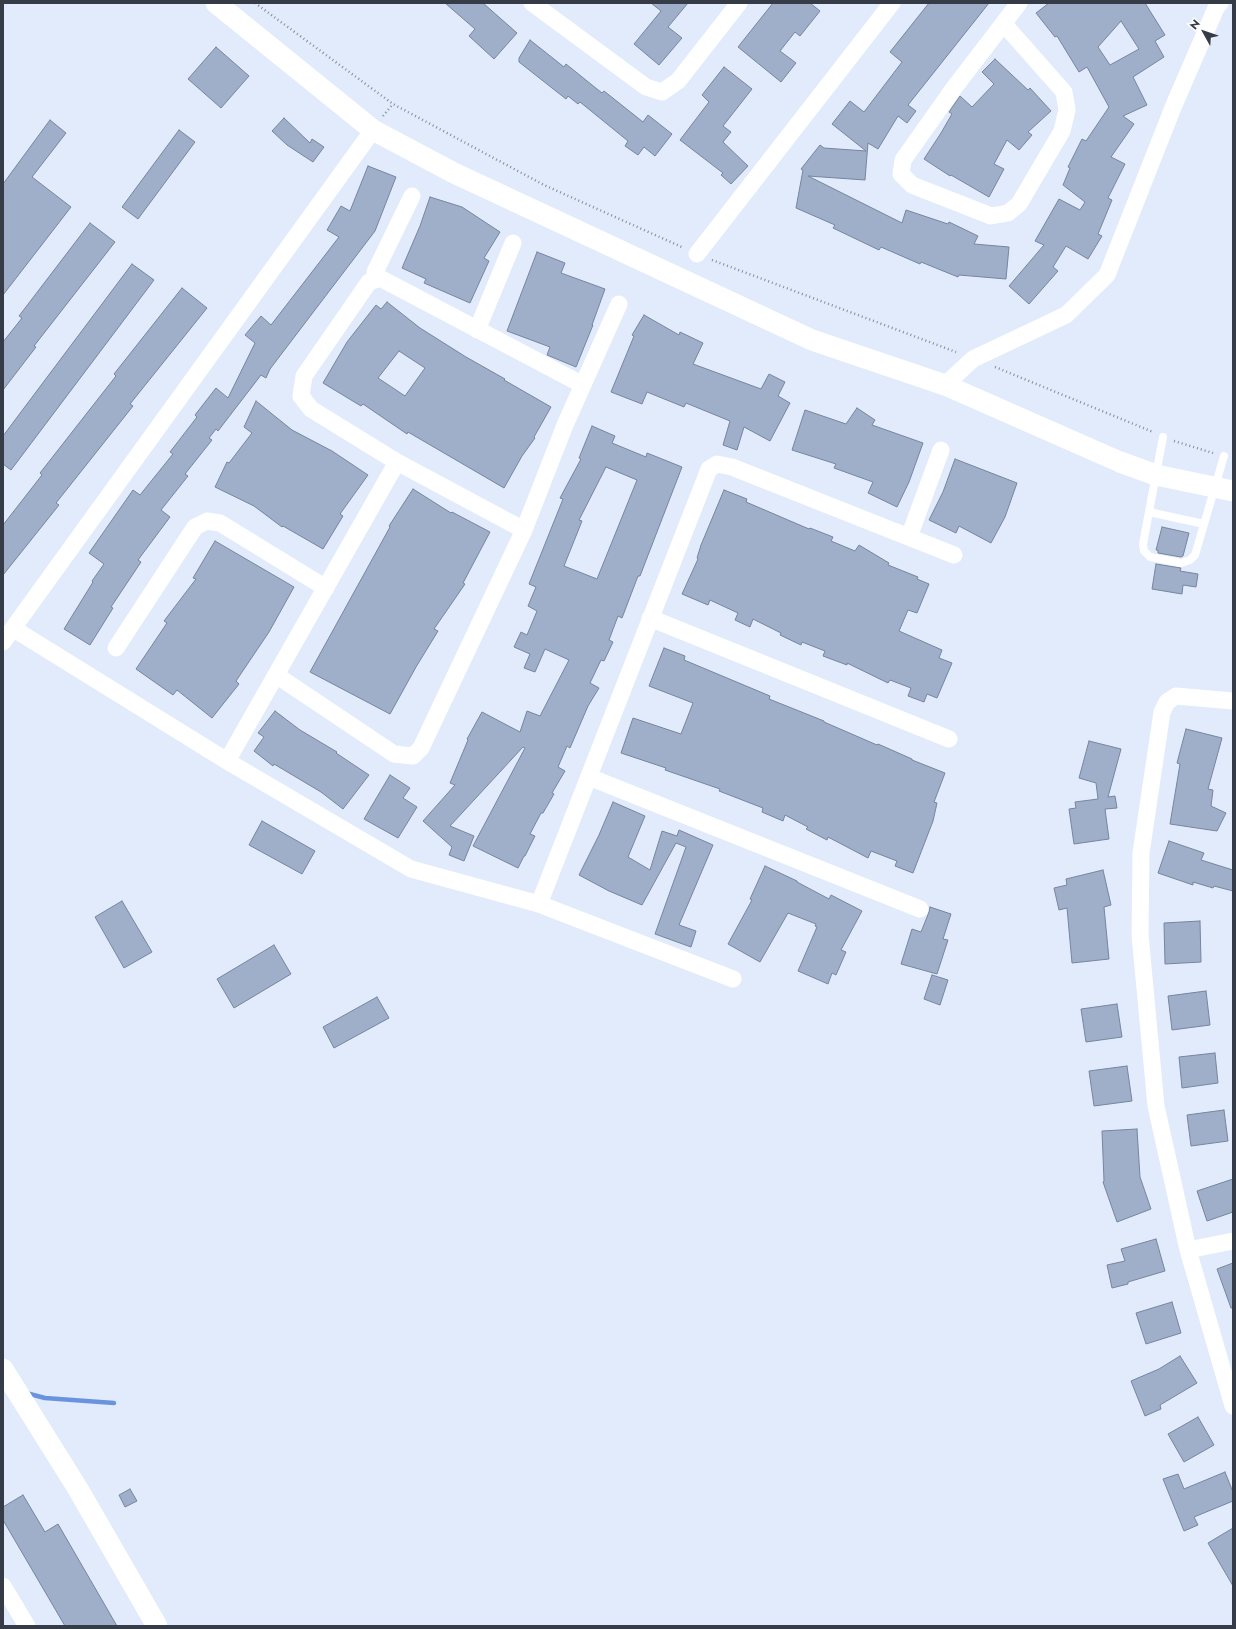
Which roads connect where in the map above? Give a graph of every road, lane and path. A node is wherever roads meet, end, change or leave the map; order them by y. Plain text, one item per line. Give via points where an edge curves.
1 (216, 3) edge
2 (255, 3) edge
3 (532, 3) edge
4 (739, 3) edge
5 (892, 3) edge
6 (1019, 3) edge
7 (1220, 3) edge
8 (1004, 24) junction
9 (373, 130) junction
10 (412, 196) dead end
11 (513, 243) dead end
12 (697, 254) joint
13 (374, 280) junction
14 (619, 304) dead end
15 (477, 330) junction
16 (945, 384) junction
17 (583, 385) junction
18 (1163, 437) dead end
19 (941, 450) dead end
20 (1224, 456) dead end
21 (397, 462) junction
22 (1156, 475) junction
23 (1224, 490) edge
24 (1149, 512) junction
25 (1204, 524) junction
26 (524, 530) junction
27 (909, 537) junction
28 (954, 555) dead end
29 (326, 588) junction
30 (650, 618) junction
31 (14, 629) junction
32 (3, 642) edge
33 (116, 648) dead end
34 (276, 675) junction
35 (1233, 701) edge
36 (949, 739) dead end
37 (227, 761) junction
38 (589, 777) junction
39 (539, 904) junction
40 (920, 909) dead end
41 (733, 980) dead end
42 (1233, 1241) edge
43 (1188, 1250) junction
44 (4, 1370) edge
45 (1233, 1406) edge
46 (3, 1586) edge
47 (27, 1626) edge
48 (157, 1626) edge

1 - 9 street
2 - 12 path via 392,104 544,185
3 - 4 street via 646,87 662,92 678,81
5 - 12 street
6 - 8 street
7 - 16 street via 1174,106 1107,276 1066,315 973,359
8 - 8 street via 1064,92 1067,110 1062,131 1019,204 1008,213 991,216 912,186 901,174 903,160
9 - 16 street via 454,173 812,340
9 - 31 street
10 - 13 street via 374,272
11 - 15 street
13 - 15 street via 380,278
13 - 21 street via 369,282 304,376 301,396 311,408
14 - 17 street
15 - 17 street
16 - 22 street via 1120,462
17 - 26 street
18 - 22 lane
19 - 27 street
20 - 23 lane
21 - 26 street
21 - 29 street
22 - 23 street
22 - 24 lane
23 - 25 lane
24 - 25 lane
24 - 25 lane via 1143,544 1144,551 1150,557 1182,563 1190,560 1195,555
26 - 34 street via 421,748 413,756 394,754
27 - 28 street
27 - 30 street via 732,467 717,464 709,470
29 - 33 street via 220,523 207,521 195,527
29 - 34 street
30 - 36 street
30 - 38 street
31 - 32 street
31 - 37 street
34 - 37 street
35 - 43 street via 1176,696 1166,702 1162,712 1141,853 1140,935 1156,1106
37 - 39 street via 411,869
38 - 39 street
38 - 40 street
39 - 41 street
42 - 43 street
43 - 45 street
44 - 48 street via 78,1489
46 - 47 street

